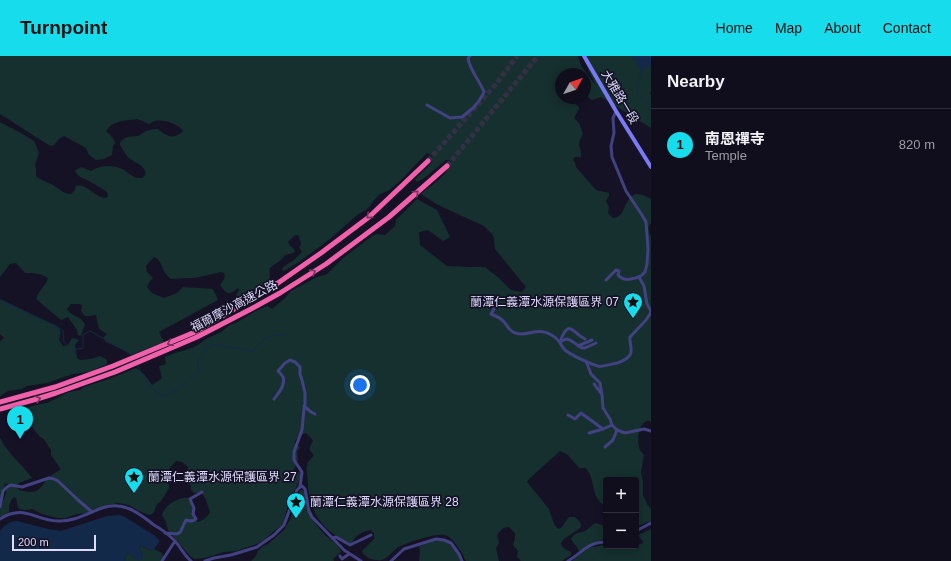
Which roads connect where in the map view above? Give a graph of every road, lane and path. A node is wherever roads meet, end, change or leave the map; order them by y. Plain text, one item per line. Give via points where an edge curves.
1 (470, 56) edge
2 (584, 56) edge
3 (427, 105) dead end
4 (616, 111) junction
5 (428, 161) tunnel mouth
6 (447, 166) tunnel mouth
7 (651, 167) edge
8 (639, 277) junction
9 (606, 280) dead end
10 (497, 304) dead end
11 (585, 339) dead end
12 (592, 340) dead end
13 (560, 342) junction
14 (596, 343) dead end
15 (578, 346) junction
16 (157, 351) junction
17 (586, 361) junction
18 (594, 384) dead end
19 (602, 395) junction
20 (274, 399) dead end
21 (0, 402) edge
22 (304, 406) junction
23 (0, 409) edge
24 (315, 414) dead end
25 (568, 415) dead end
26 (612, 425) junction
27 (603, 429) junction
28 (617, 430) junction
29 (651, 431) edge
30 (589, 433) dead end
31 (605, 447) dead end
32 (300, 487) junction
33 (202, 492) dead end
34 (0, 506) edge
35 (92, 512) junction
36 (0, 519) edge
37 (651, 523) edge
38 (639, 529) edge
39 (165, 533) junction
40 (371, 535) dead end
41 (332, 538) junction
42 (174, 540) junction
43 (603, 542) edge
44 (350, 554) junction
45 (340, 556) dead end
46 (162, 561) edge
47 (191, 561) edge
48 (205, 561) edge
49 (361, 561) edge
50 (391, 561) edge
51 (462, 561) edge
52 (568, 561) edge

1 - 3 street via 470,66 484,92 476,105 462,118 450,118
2 - 4 main road, 大雅路一段
4 - 7 main road, 大雅路一段
4 - 8 street via 613,118 612,157 626,191 646,222 647,264 645,272
5 -> 16 highway, 福爾摩沙高速公路 via 369,217 321,253 278,283 195,332
16 -> 6 highway, 福爾摩沙高速公路 via 197,337 280,293 326,264 389,217
8 - 9 street via 626,280 620,278 619,271 616,270
8 - 17 street via 651,311 630,337 631,352 621,362 599,366
10 - 13 street via 491,314 505,323 512,332 522,334 541,331
11 - 13 street via 570,328 565,331
12 - 15 street
13 - 15 street via 566,339
13 - 17 street via 565,350
14 - 15 street via 585,348
16 - 21 highway, 福爾摩沙高速公路 via 55,387
23 -> 16 highway, 福爾摩沙高速公路 via 115,372
17 - 19 street via 591,374 600,383
18 - 19 street
19 - 26 street via 603,408
20 - 22 street via 280,392 284,380 278,371 292,360 300,367 305,393
22 - 24 street
22 - 32 street via 302,430 294,452 294,460 302,472
25 - 27 street via 575,419 581,413
26 - 27 street
26 - 28 street
27 - 30 street
28 - 29 street via 625,433 644,429
28 - 31 street via 613,440
32 - 41 street via 306,489 312,517
32 - 48 street via 284,525 274,535 256,547
33 - 39 street via 190,499 196,519 191,522 186,520 183,529 177,534
34 - 35 street via 3,491 7,486 22,487 49,478 58,481
35 - 36 street via 60,522 19,512
35 - 39 street via 116,506 128,508 145,517
37 - 38 street
39 - 42 street
40 - 41 street via 350,545 336,537
41 - 44 street
42 - 46 street
42 - 47 street
43 - 52 street via 589,545
44 - 45 street via 342,559
44 - 49 street
50 - 51 street via 404,549 436,539 451,543

